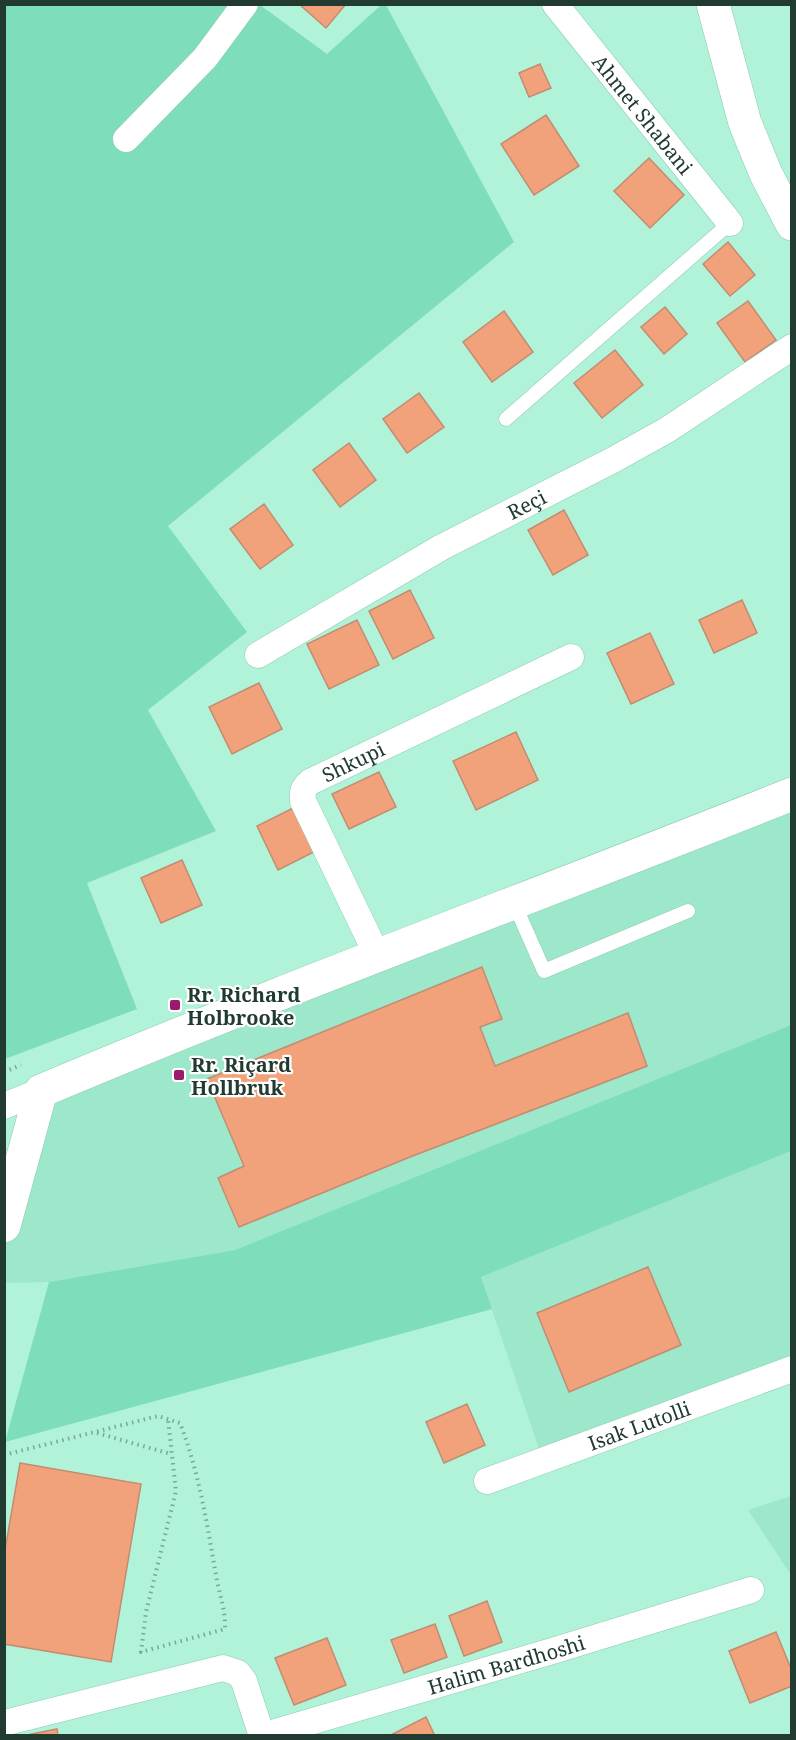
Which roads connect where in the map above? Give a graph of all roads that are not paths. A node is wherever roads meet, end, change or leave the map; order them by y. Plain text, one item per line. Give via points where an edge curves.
1 (245, 4) edge
2 (555, 4) edge
3 (713, 4) edge
4 (126, 139) dead end
5 (730, 223) joint
6 (792, 225) edge
7 (792, 347) edge
8 (507, 419) dead end
9 (258, 656) dead end
10 (571, 657) dead end
11 (792, 794) edge
12 (514, 903) junction
13 (688, 911) dead end
14 (377, 955) junction
15 (41, 1091) junction
16 (4, 1106) edge
17 (4, 1226) edge
18 (792, 1369) edge
19 (487, 1481) dead end
20 (751, 1590) dead end
21 (4, 1723) edge

1 - 4 street via 205,58
2 - 5 street, Ahmet Shabani
3 - 6 street via 745,123
5 - 8 lane
7 - 9 street, Reçi via 666,430 442,547
10 - 14 street, Shkupi via 304,787 303,801
11 - 12 street
12 - 13 lane via 544,971
12 - 14 street
14 - 15 street
15 - 16 street
15 - 17 street
18 - 19 street, Isak Lutolli
20 - 21 street, Halim Bardhoshi via 262,1736 244,1681 238,1673 223,1668

